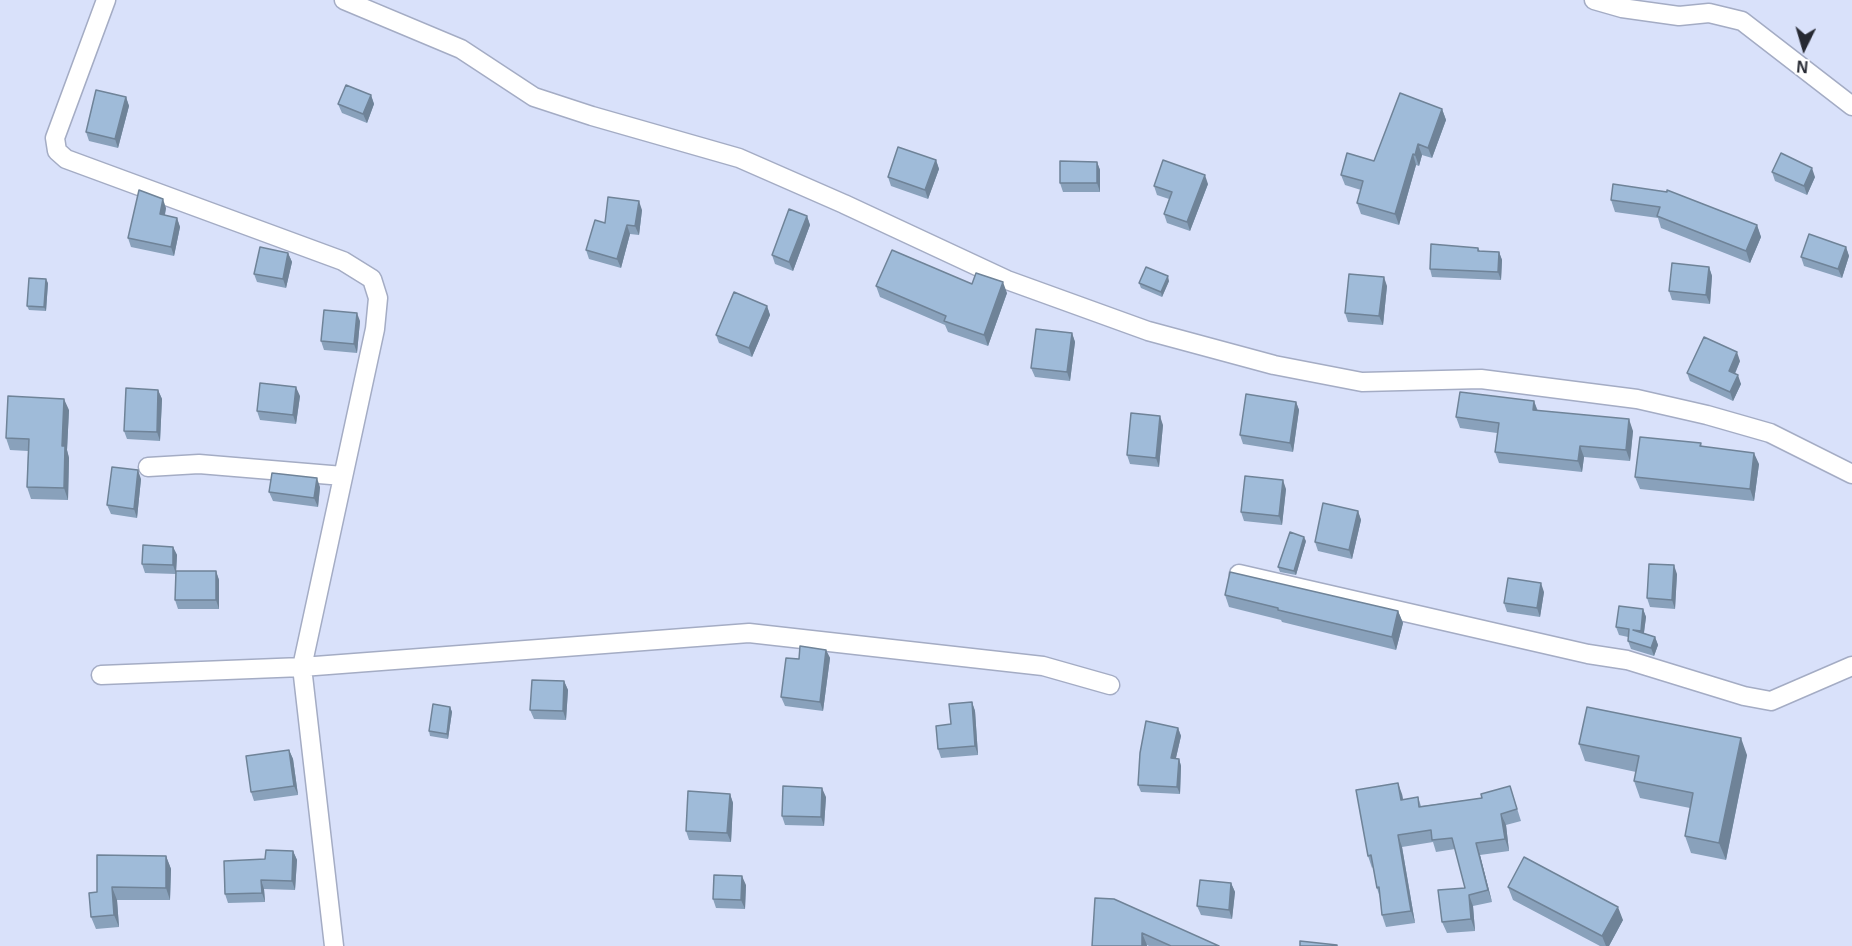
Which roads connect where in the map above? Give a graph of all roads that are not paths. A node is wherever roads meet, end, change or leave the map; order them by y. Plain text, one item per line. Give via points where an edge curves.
1 (106, 0) edge
2 (344, 0) edge
3 (1594, 0) edge
4 (1683, 8) edge
5 (1852, 106) edge
6 (148, 467) dead end
7 (1852, 474) edge
8 (343, 476) junction
9 (1239, 574) edge
10 (1852, 666) edge
11 (302, 667) junction
12 (101, 675) dead end
13 (1110, 685) dead end
14 (334, 946) edge

1 - 8 street via 55,138 57,151 66,159 343,261 372,279 378,298 375,328
2 - 7 street via 461,49 534,97 739,158 1007,280 1148,332 1274,365 1362,382 1481,379 1636,399 1770,433
3 - 4 street via 1622,8
4 - 5 street via 1742,21
6 - 8 street via 199,464
8 - 11 street
9 - 10 street via 1628,660 1771,701
11 - 12 street
11 - 13 street via 749,633 1043,666
11 - 14 street

